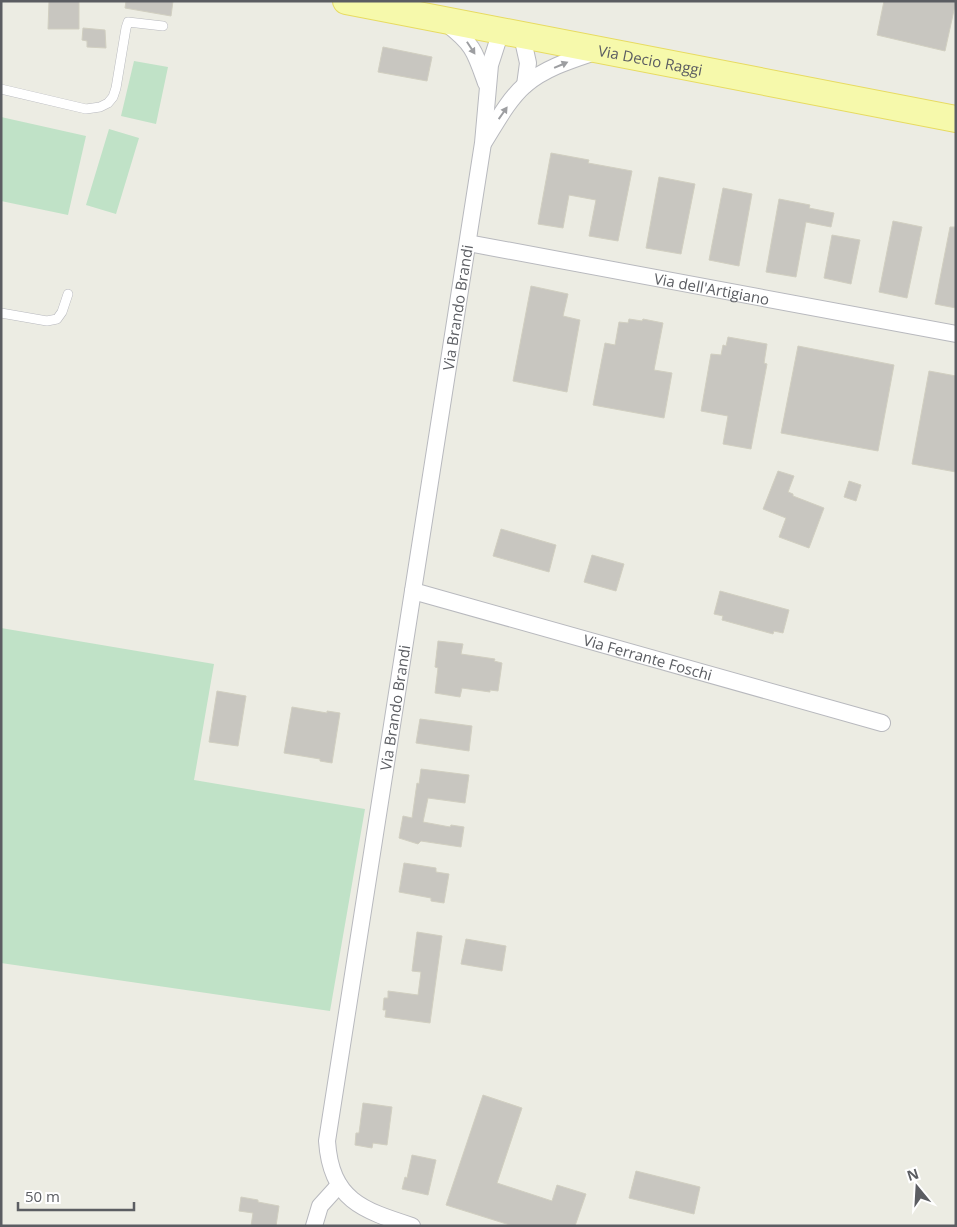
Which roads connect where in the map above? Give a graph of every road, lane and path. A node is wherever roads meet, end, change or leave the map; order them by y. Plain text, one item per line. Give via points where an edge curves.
1 (346, 1) edge
2 (385, 5) edge
3 (441, 20) junction
4 (163, 26) dead end
5 (511, 34) junction
6 (600, 51) junction
7 (487, 86) junction
8 (525, 86) junction
9 (1, 88) edge
10 (956, 118) edge
11 (483, 143) junction
12 (468, 243) junction
13 (68, 294) dead end
14 (1, 313) edge
15 (956, 334) edge
16 (413, 591) junction
17 (882, 723) dead end
18 (339, 1185) junction
19 (314, 1226) edge
20 (412, 1226) edge

1 - 2 main road, Via Decio Raggi
2 - 3 main road, Via Decio Raggi
3 - 5 main road, Via Decio Raggi
3 -> 7 street, Via Brando Brandi via 465,38 475,53
4 - 9 lane via 128,22 116,88 108,103 100,107 86,109
5 - 6 main road, Via Decio Raggi
5 - 7 street, Via Brando Brandi via 492,53
5 - 8 street via 528,63
8 -> 6 street, Via Brando Brandi via 552,68
6 - 10 main road, Via Decio Raggi
7 - 11 street, Via Brando Brandi
11 -> 8 street, Via Brando Brandi
11 - 12 street, Via Brando Brandi
12 - 15 street, Via dell'Artigiano
12 - 16 street, Via Brando Brandi
13 - 14 lane via 57,319 47,321
16 - 17 street, Via Ferrante Foschi
16 - 18 street, Via Brando Brandi via 328,1122 328,1157
18 - 19 street via 320,1206
18 - 20 street, Via Brando Brandi via 363,1208

